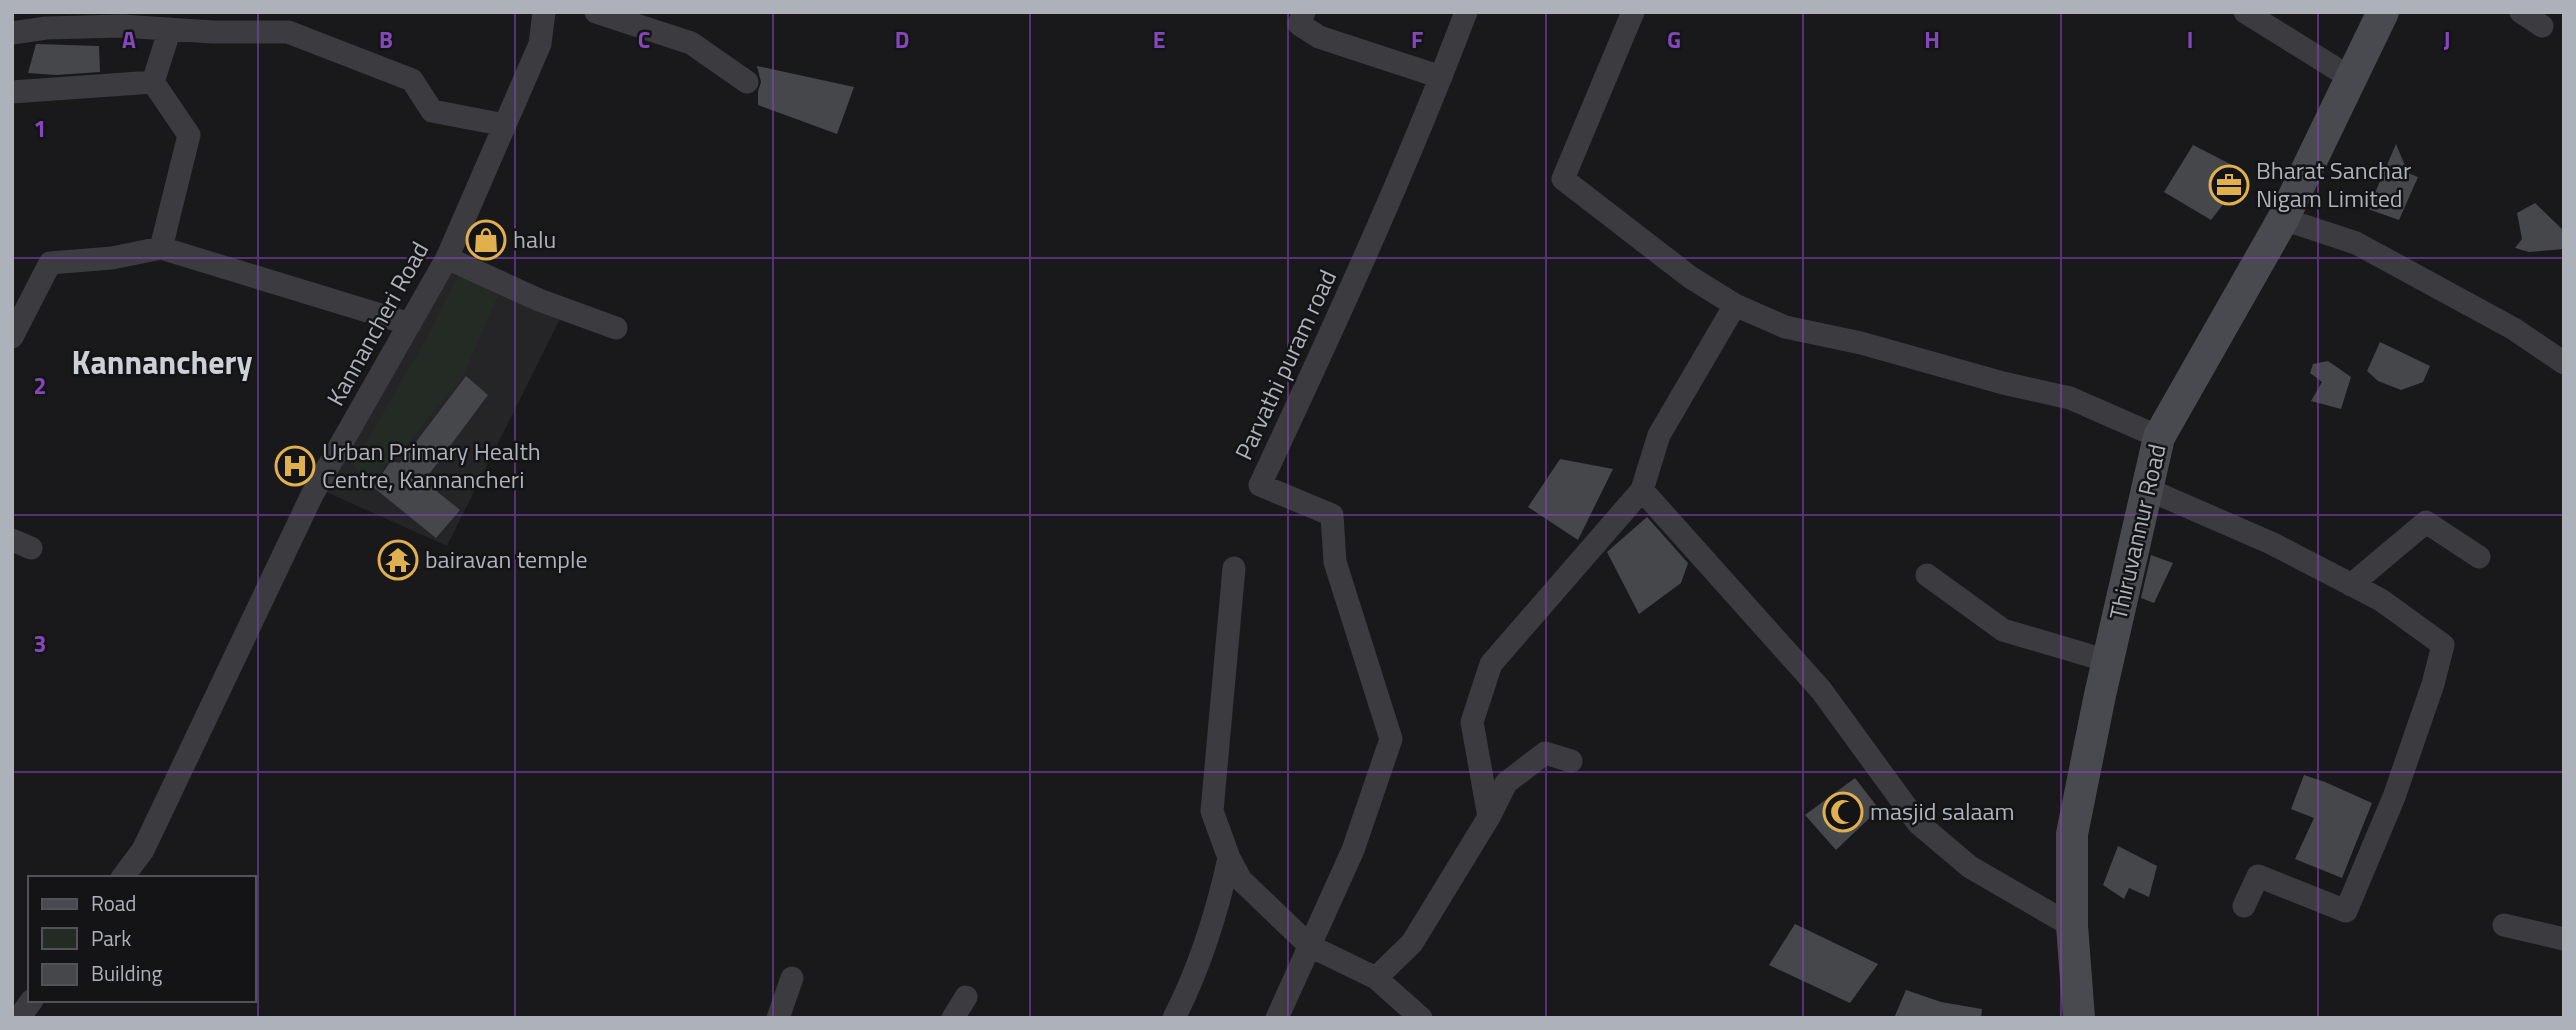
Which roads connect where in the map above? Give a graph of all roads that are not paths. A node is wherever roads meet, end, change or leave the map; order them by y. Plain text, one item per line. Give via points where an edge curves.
1 (544, 12) edge
2 (596, 12) edge
3 (1304, 12) edge
4 (1466, 12) edge
5 (1633, 12) edge
6 (2245, 12) edge
7 (2383, 12) edge
8 (2521, 12) edge
9 (2542, 26) dead end
10 (170, 29) junction
11 (12, 33) edge
12 (1441, 77) junction
13 (2351, 78) junction
14 (153, 82) junction
15 (747, 82) dead end
16 (12, 92) edge
17 (505, 125) junction
18 (2283, 219) junction
19 (160, 248) junction
20 (447, 258) junction
21 (1735, 305) junction
22 (410, 324) junction
23 (616, 328) dead end
24 (12, 337) edge
25 (2564, 363) edge
26 (2159, 437) junction
27 (2147, 489) junction
28 (1642, 490) junction
29 (2479, 557) dead end
30 (1234, 568) dead end
31 (1927, 575) dead end
32 (2351, 585) junction
33 (2108, 661) junction
34 (1571, 761) dead end
35 (1489, 817) junction
36 (1229, 858) junction
37 (124, 876) edge
38 (2244, 906) dead end
39 (2504, 925) dead end
40 (2072, 926) junction
41 (2564, 939) edge
42 (1311, 946) junction
43 (792, 978) dead end
44 (1376, 978) junction
45 (966, 996) dead end
46 (31, 1002) edge
47 (12, 1013) edge
48 (1414, 1015) edge
49 (20, 1018) edge
50 (778, 1018) edge
51 (953, 1018) edge
52 (1174, 1018) edge
53 (1277, 1018) edge
54 (2078, 1018) edge

1 - 17 street, Kannancheri Road via 540,44
2 - 15 street via 691,43
3 - 12 street via 1299,24 1319,37
4 - 12 street, Parvathi puram road
5 - 21 street via 1563,179 1690,277
6 - 13 street
7 - 13 street, Thiruvannur Road
8 - 9 street
10 - 11 street via 122,26
10 - 14 street
10 - 17 street via 288,32 412,80 432,111
12 - 42 street, Parvathi puram road via 1341,312 1259,485 1332,515 1335,562 1391,739 1353,850
13 - 18 street, Thiruvannur Road
14 - 16 street
14 - 19 street via 189,135
17 - 20 street, Kannancheri Road
18 - 25 street via 2356,243 2514,329
18 - 26 street, Thiruvannur Road
19 - 22 street
19 - 24 street via 50,263
20 - 22 street, Kannancheri Road
20 - 23 street via 539,300
21 - 26 street via 1785,327 2070,398
21 - 28 street via 1659,436
22 - 37 street, Kannancheri Road via 313,495 143,850
26 - 27 street, Thiruvannur Road
27 - 32 street
27 - 33 street, Thiruvannur Road
28 - 35 street via 1490,664 1472,722
28 - 40 street via 1821,690 1918,823 1970,867
29 - 32 street via 2427,522
30 - 36 street via 1212,811
31 - 33 street via 2003,630
32 - 38 street via 2381,600 2443,645 2433,684 2394,797 2346,911 2258,876
33 - 40 street, Thiruvannur Road via 2072,834
34 - 35 street via 1545,753 1506,783
35 - 44 street via 1412,943
36 - 42 street via 1241,880
36 - 52 street via 1220,901
39 - 41 street
40 - 54 street, Thiruvannur Road
42 - 44 street
42 - 53 street, Parvathi puram road
43 - 50 street
44 - 48 street
45 - 51 street
46 - 49 street
47 - 49 street

